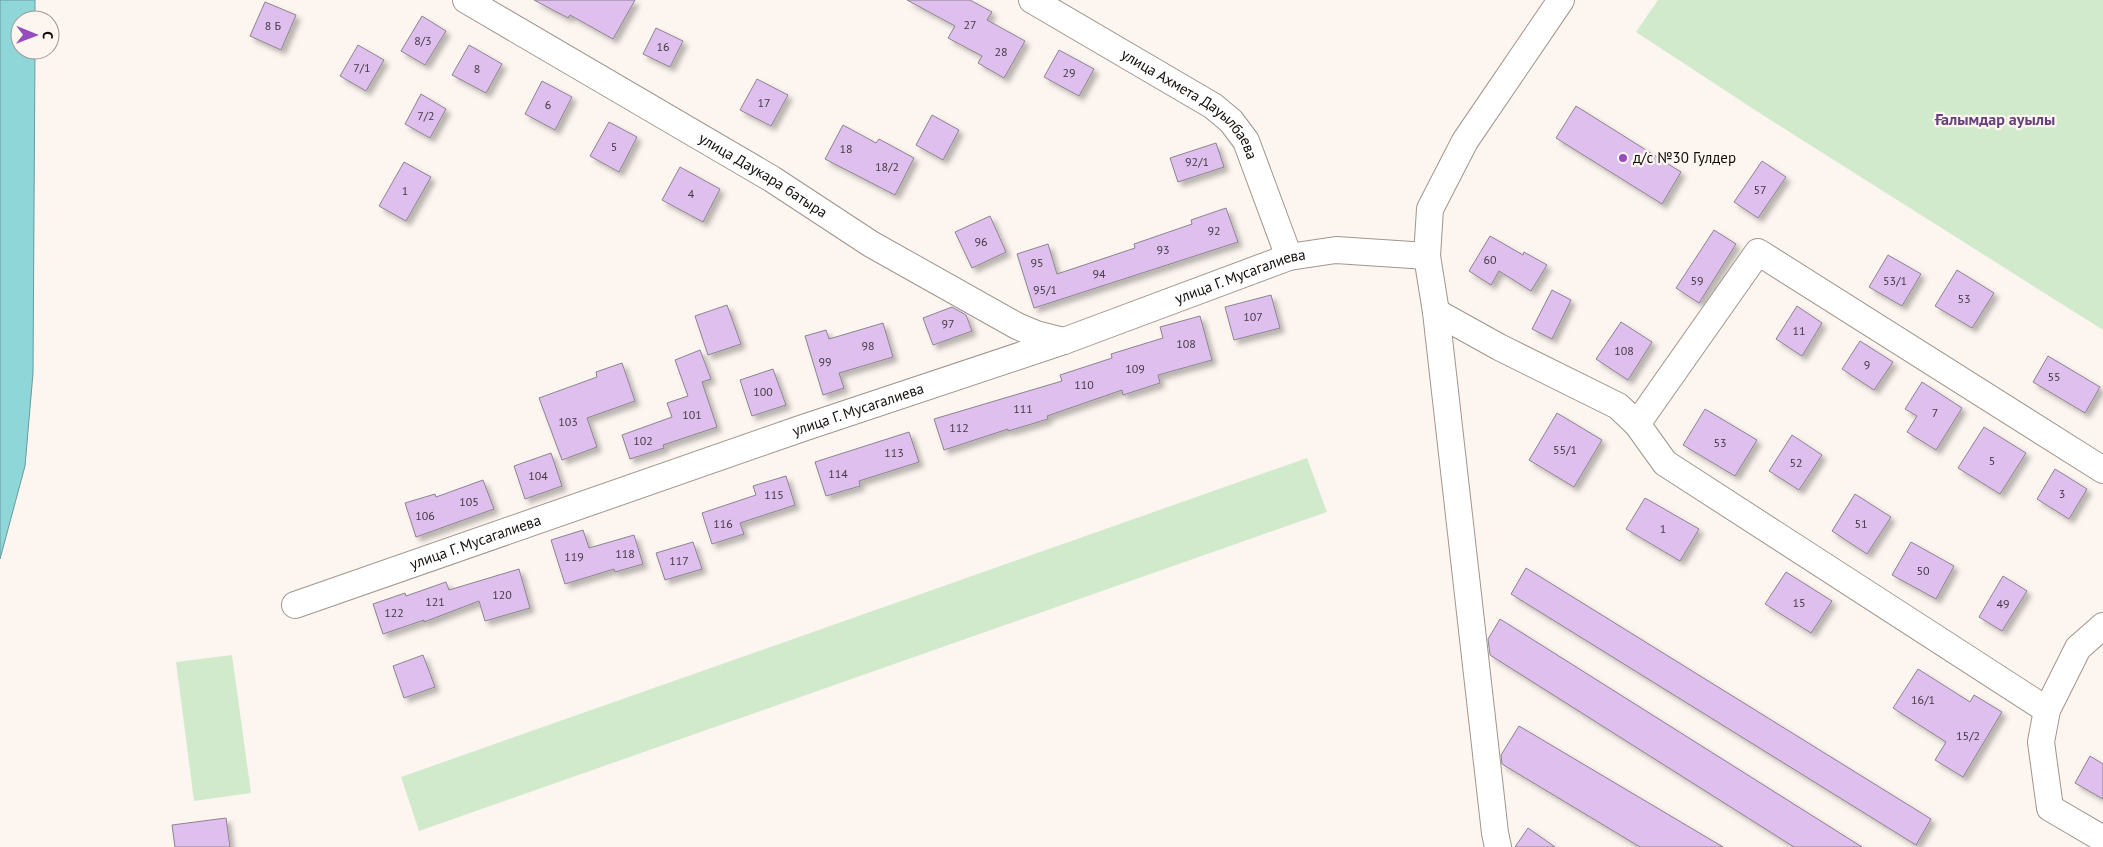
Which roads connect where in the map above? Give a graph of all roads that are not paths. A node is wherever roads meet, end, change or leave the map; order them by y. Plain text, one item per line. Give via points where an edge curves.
1 (466, 0) edge
2 (1032, 0) edge
3 (1561, 0) edge
4 (1427, 256) junction
5 (1290, 257) junction
6 (1436, 312) junction
7 (1064, 341) junction
8 (1637, 424) junction
9 (2103, 470) edge
10 (295, 605) dead end
11 (2103, 626) edge
12 (2048, 710) junction
13 (2103, 839) edge
14 (1496, 846) edge

1 - 7 street, улица Даукара батыра via 772,178 870,244 1017,326
2 - 5 street, улица Ахмета Дауылбаева via 1213,106 1231,121 1246,141
3 - 4 street via 1465,141 1430,210
4 - 5 street, улица Г. Мусагалиева via 1336,250
4 - 6 street
5 - 7 street, улица Г. Мусагалиева
6 - 8 street via 1618,406
6 - 14 street
7 - 10 street, улица Г. Мусагалиева
8 - 9 street via 1758,252
8 - 12 street via 1665,462
11 - 12 street via 2078,648
12 - 13 street via 2041,742 2050,808

